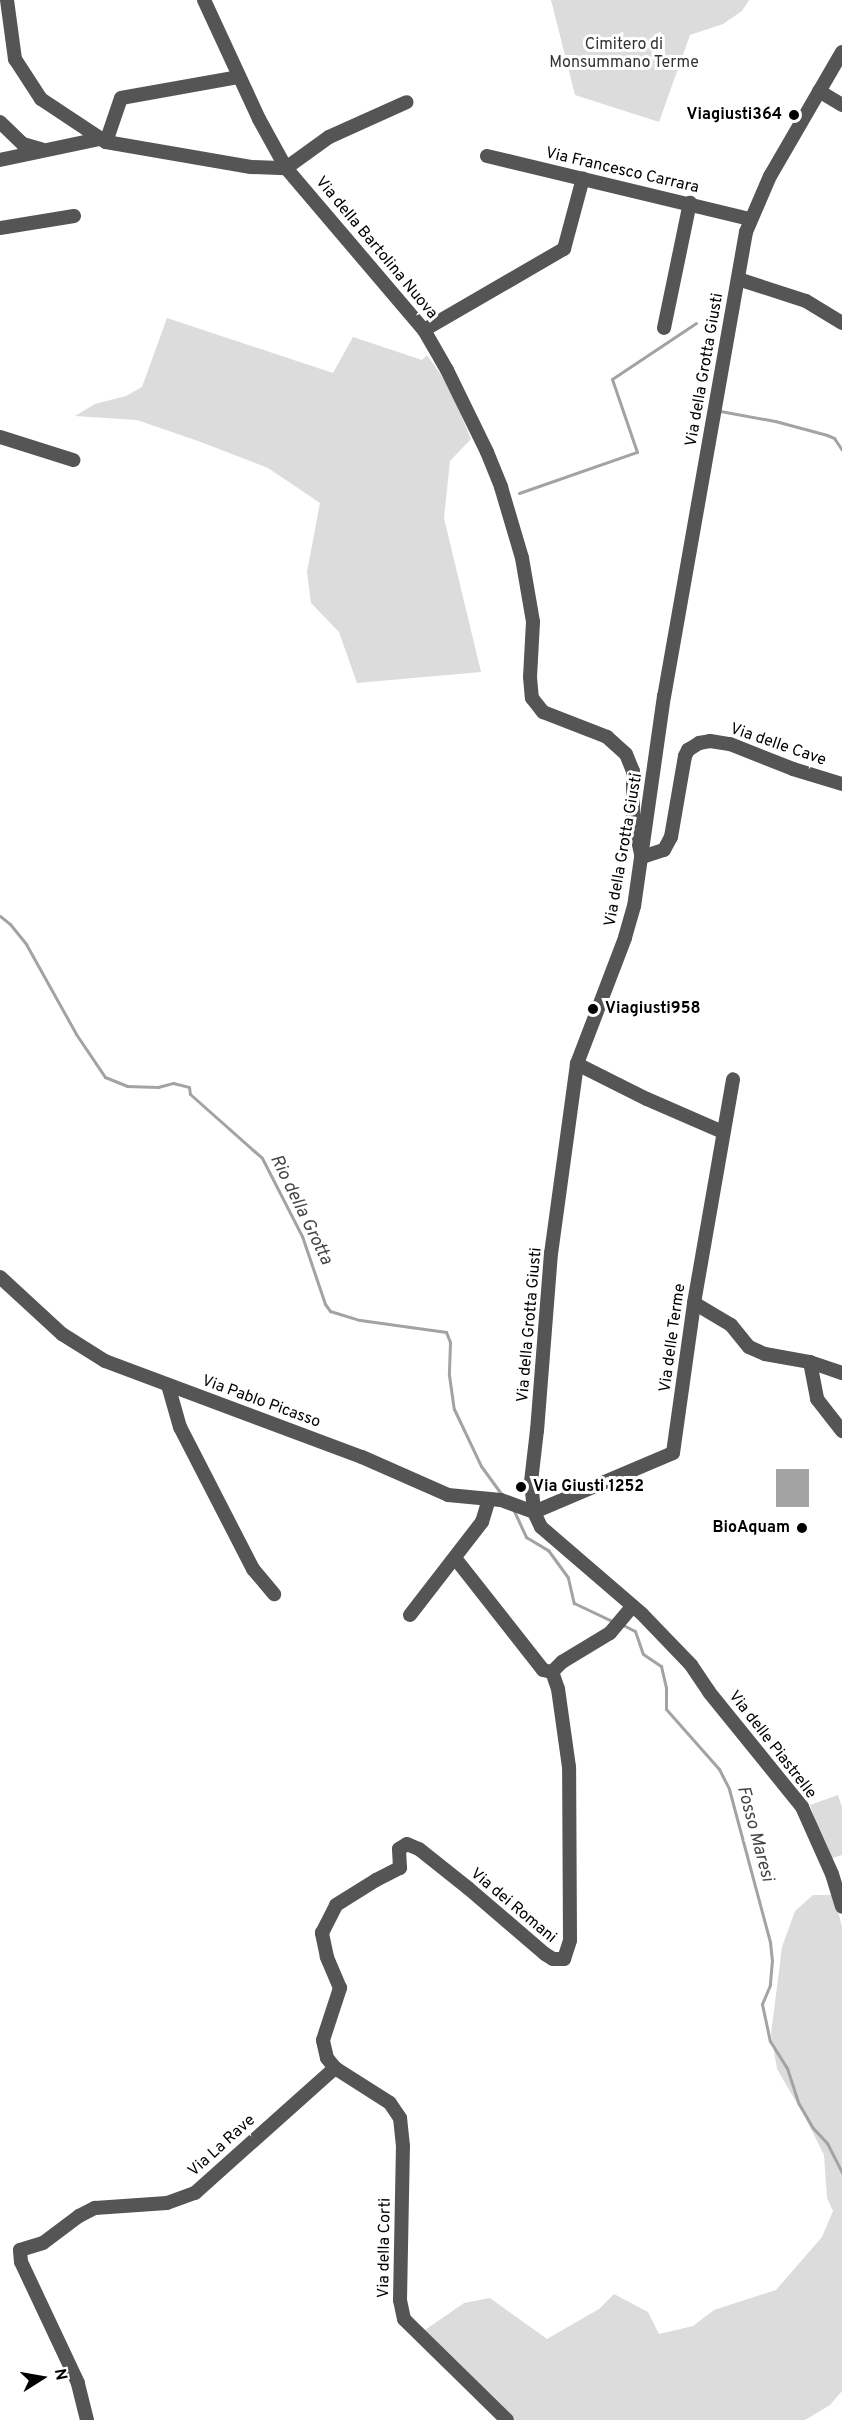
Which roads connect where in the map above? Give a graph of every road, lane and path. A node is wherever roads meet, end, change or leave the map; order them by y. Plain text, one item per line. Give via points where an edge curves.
1 (8, 0) edge
2 (204, 0) edge
3 (842, 52) edge
4 (239, 77) junction
5 (819, 91) junction
6 (407, 102) dead end
7 (842, 105) edge
8 (0, 122) edge
9 (103, 141) junction
10 (46, 149) junction
11 (487, 156) dead end
12 (0, 160) edge
13 (286, 168) junction
14 (583, 178) junction
15 (690, 203) junction
16 (74, 216) dead end
17 (749, 219) junction
18 (0, 228) edge
19 (738, 279) junction
20 (842, 323) edge
21 (664, 328) dead end
22 (424, 330) junction
23 (0, 437) edge
24 (73, 460) dead end
25 (842, 784) edge
26 (642, 857) junction
27 (577, 1064) junction
28 (733, 1079) dead end
29 (723, 1132) junction
30 (0, 1277) edge
31 (694, 1303) junction
32 (810, 1362) junction
33 (842, 1373) edge
34 (168, 1385) junction
35 (842, 1431) edge
36 (501, 1501) junction
37 (534, 1512) junction
38 (455, 1558) junction
39 (274, 1594) dead end
40 (633, 1606) junction
41 (410, 1615) dead end
42 (650, 1622) joint
43 (552, 1672) junction
44 (842, 1906) edge
45 (335, 2068) junction
46 (87, 2420) edge
47 (507, 2420) edge

1 - 9 street via 15,59 41,99
2 - 4 street, Via della Bartolina Nuova
3 - 5 street, Via della Grotta Giusti
4 - 9 street via 121,98
4 - 13 street, Via della Bartolina Nuova
5 - 7 street
5 - 17 street, Via della Grotta Giusti
6 - 13 street via 329,137
8 - 10 street via 23,144
9 - 10 street
9 - 13 street via 250,167
10 - 12 street
11 - 14 street, Via Francesco Carrara
13 - 22 street, Via della Bartolina Nuova
14 - 15 street, Via Francesco Carrara
14 - 22 street via 564,249
15 - 17 street, Via Francesco Carrara
15 - 21 street
16 - 18 street
17 - 19 street, Via della Grotta Giusti
19 - 20 street via 806,301
19 - 26 street, Via della Grotta Giusti via 664,696
22 - 26 street, Via della Bartolina Nuova via 487,452 513,526 533,622 532,698 543,712 607,737 626,754 633,771 633,819
23 - 24 street
25 - 26 street, Via delle Cave via 793,770 730,744 699,743 684,756 671,837 657,855
26 - 27 street, Via della Grotta Giusti via 625,938
27 - 29 street
27 - 37 street, Via della Grotta Giusti via 551,1253 531,1482
28 - 29 street, Via delle Terme
29 - 31 street, Via delle Terme
30 - 34 street, Via Pablo Picasso via 80,1347
31 - 32 street via 731,1325 749,1347
31 - 37 street, Via delle Terme via 673,1453
32 - 33 street
32 - 35 street via 817,1399
34 - 36 street, Via Pablo Picasso via 362,1457 448,1495
34 - 39 street via 180,1427 253,1569
36 - 37 street, Via Pablo Picasso
36 - 38 street
37 - 40 street, Via della Grotta Giusti via 540,1527
38 - 41 street
38 - 43 street via 543,1670
40 - 42 street, Via della Grotta Giusti
40 - 43 street via 610,1633
42 - 44 street, Via delle Piastrelle via 691,1665 802,1807
43 - 45 street, Via dei Romani via 569,1767 567,1955 559,1960 545,1954 419,1849 403,1845 398,1856 400,1868 336,1905 322,1933 340,1988 323,2040 327,2058
45 - 46 street, Via La Rave via 195,2193 167,2203 95,2208 43,2243 20,2250 21,2262 78,2384
45 - 47 street, Via della Corti via 390,2103 399,2114 403,2146 400,2300 404,2319

